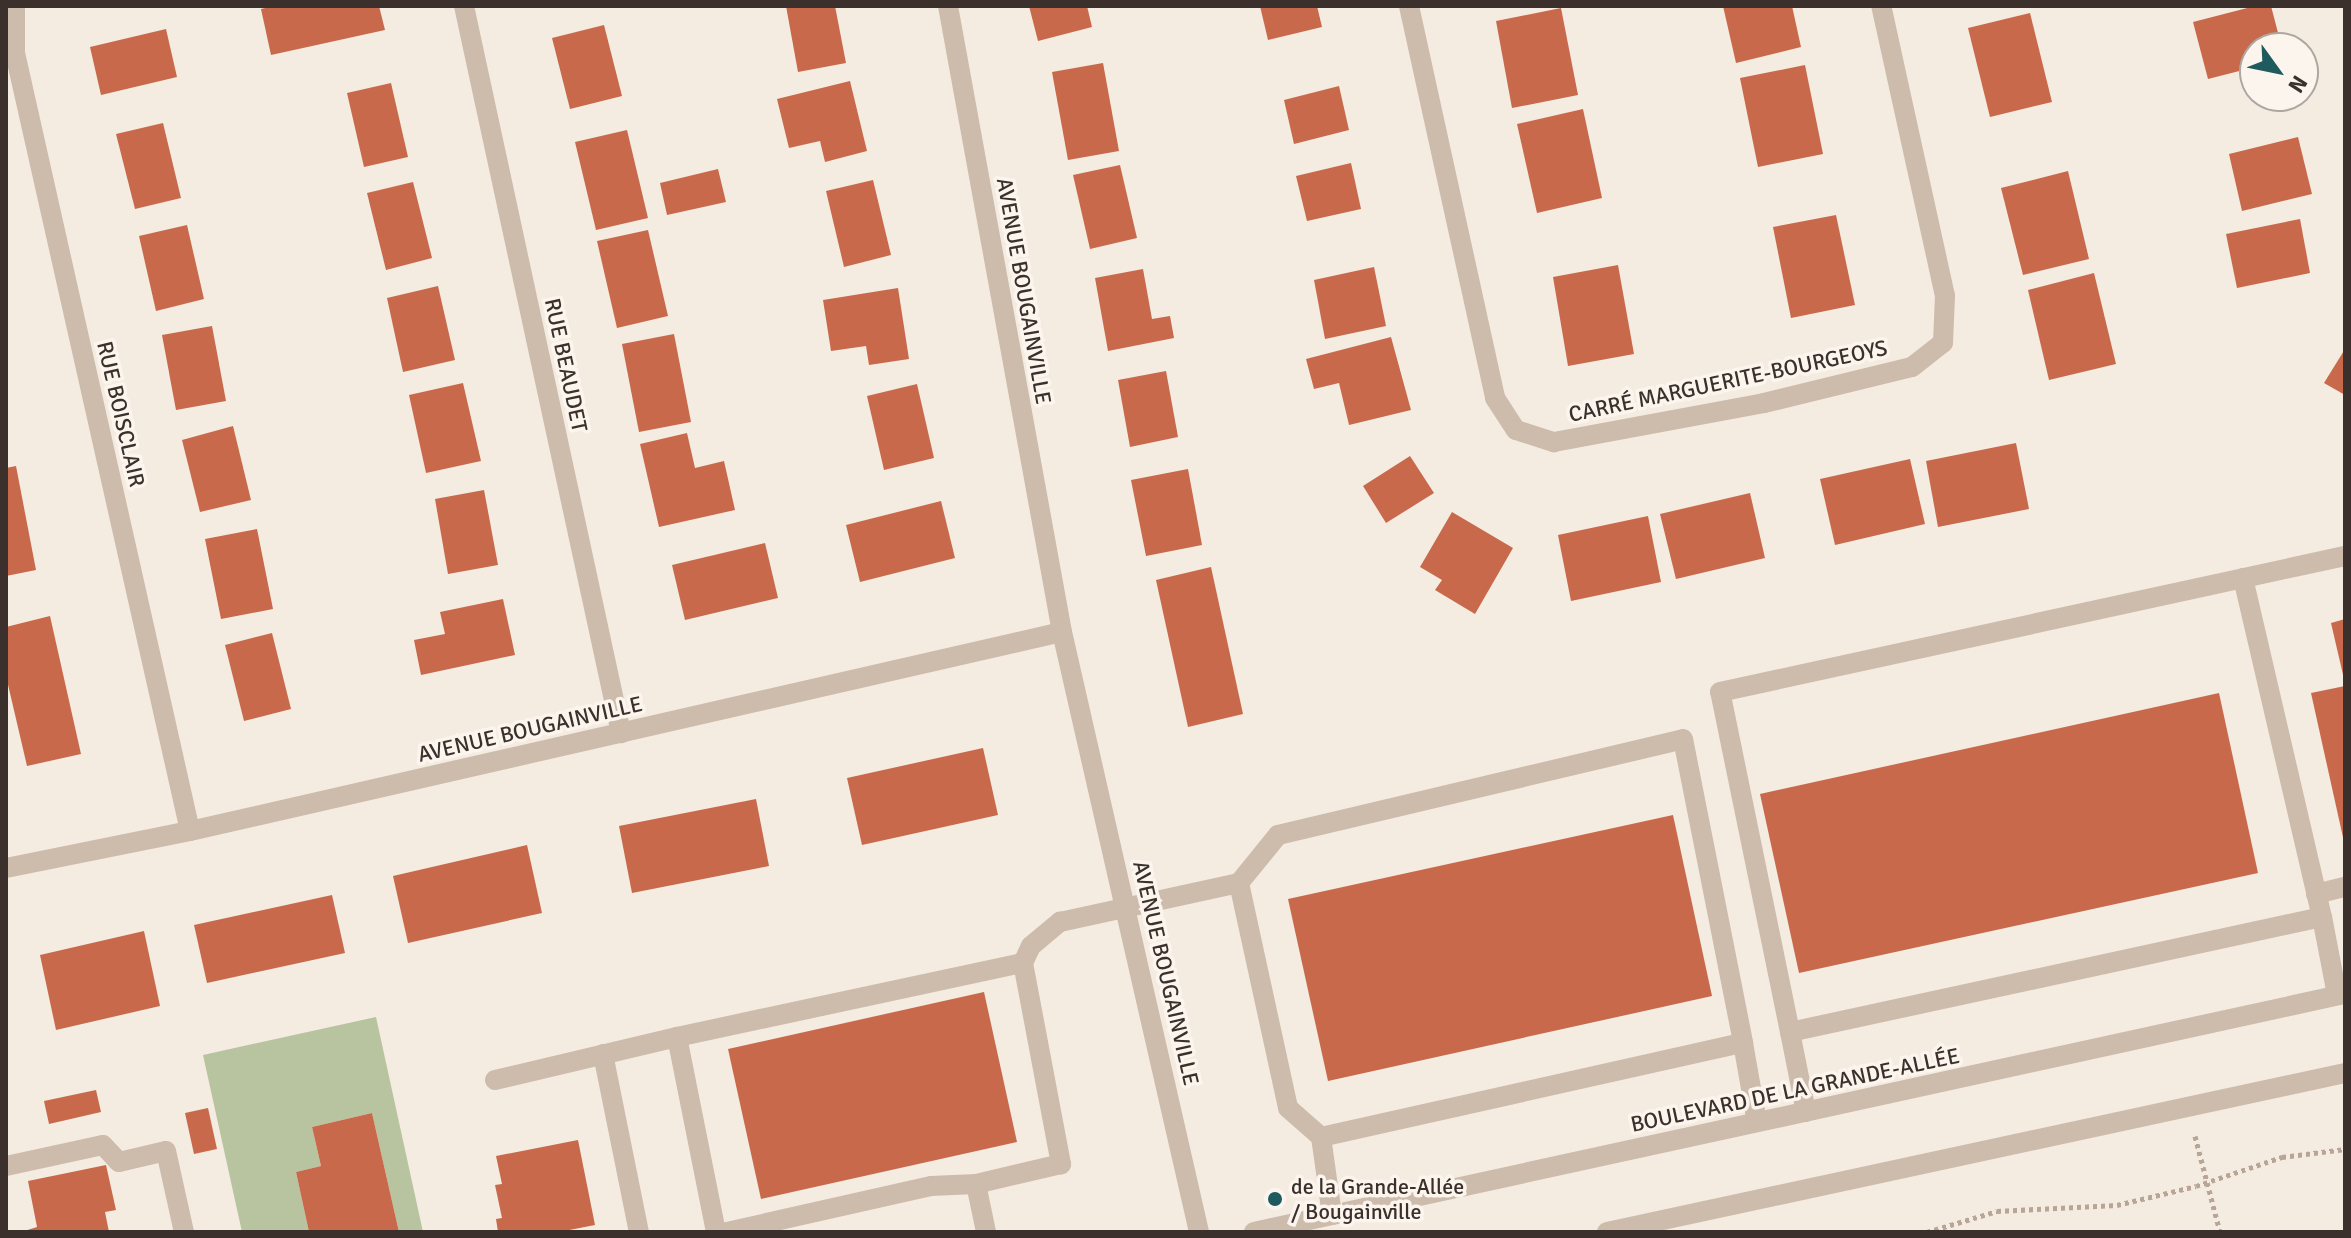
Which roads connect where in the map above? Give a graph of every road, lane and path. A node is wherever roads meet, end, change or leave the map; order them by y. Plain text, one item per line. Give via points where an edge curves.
1 (15, 6) edge
2 (464, 6) edge
3 (948, 6) edge
4 (1409, 6) edge
5 (1881, 6) edge
6 (2345, 556) edge
7 (2243, 578) junction
8 (1062, 632) junction
9 (621, 733) junction
10 (190, 831) junction
11 (6, 868) edge
12 (1239, 883) junction
13 (2345, 887) edge
14 (2316, 894) junction
15 (1125, 908) junction
16 (2322, 917) junction
17 (1023, 963) junction
18 (2341, 995) edge
19 (1790, 1032) junction
20 (677, 1037) junction
21 (1743, 1043) junction
22 (603, 1054) junction
23 (2345, 1073) edge
24 (495, 1080) dead end
25 (2187, 1108) junction
26 (1806, 1112) junction
27 (1757, 1122) junction
28 (1321, 1137) junction
29 (2345, 1149) edge
30 (6, 1166) edge
31 (2208, 1182) junction
32 (976, 1184) junction
33 (1332, 1215) junction
34 (184, 1232) edge
35 (639, 1232) edge
36 (716, 1232) edge
37 (727, 1232) edge
38 (986, 1232) edge
39 (1199, 1232) edge
40 (1254, 1232) edge
41 (1607, 1232) edge
42 (1927, 1232) edge
43 (2220, 1232) edge
44 (2294, 1232) edge
45 (2328, 1232) edge

1 - 10 street, RUE BOISCLAIR via 15,53
2 - 9 street, RUE BEAUDET
3 - 8 street, AVENUE BOUGAINVILLE
4 - 5 street, CARRÉ MARGUERITE-BOURGEOYS via 1495,398 1516,430 1554,442 1764,403 1912,367 1943,343 1945,296
6 - 7 street
7 - 14 street
7 - 19 street via 1720,692
8 - 9 street, AVENUE BOUGAINVILLE
8 - 15 street, AVENUE BOUGAINVILLE
9 - 10 street, AVENUE BOUGAINVILLE
10 - 11 street, AVENUE BOUGAINVILLE
12 - 15 street
12 - 21 street via 1278,835 1683,739
12 - 28 street via 1288,1108
13 - 14 street
14 - 16 street
15 - 17 street via 1060,922 1031,946
15 - 39 street, AVENUE BOUGAINVILLE
16 - 18 street
16 - 19 street
17 - 20 street
17 - 32 street via 1061,1164
18 - 26 street, BOULEVARD DE LA GRANDE-ALLÉE
19 - 26 street
20 - 22 street
20 - 36 street
21 - 27 street
21 - 28 street
22 - 24 street
22 - 35 street
23 - 25 street
25 - 31 path
25 - 41 street
26 - 27 street, BOULEVARD DE LA GRANDE-ALLÉE
27 - 33 street, BOULEVARD DE LA GRANDE-ALLÉE
28 - 33 street
29 - 31 path via 2282,1157
30 - 34 street via 103,1145 119,1162 166,1151
31 - 42 path via 2103,1207 1997,1211
31 - 43 path
32 - 37 street via 931,1186
32 - 38 street
33 - 40 street, BOULEVARD DE LA GRANDE-ALLÉE
44 - 45 path

